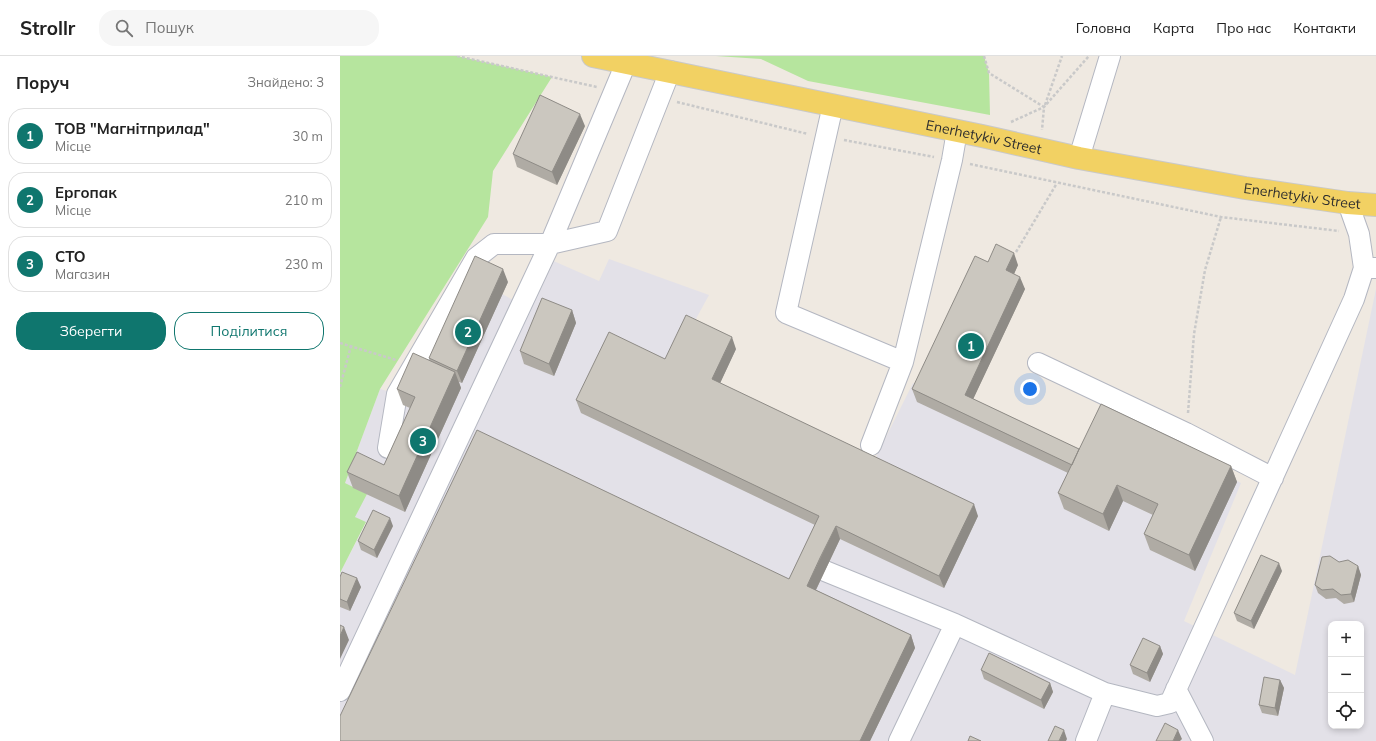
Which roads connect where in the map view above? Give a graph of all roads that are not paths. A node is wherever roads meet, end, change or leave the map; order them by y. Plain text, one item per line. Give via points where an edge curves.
1 (593, 56) edge
2 (1110, 56) edge
3 (626, 63) junction
4 (670, 72) junction
5 (833, 106) junction
6 (957, 131) junction
7 (1079, 158) junction
8 (1348, 204) junction
9 (1376, 205) edge
10 (550, 244) junction
11 (1370, 268) edge
12 (903, 362) junction
13 (1038, 363) dead end
14 (871, 445) dead end
15 (388, 448) dead end
16 (1273, 478) junction
17 (825, 571) dead end
18 (955, 624) junction
19 (1176, 689) junction
20 (340, 691) edge
21 (1105, 693) junction
22 (899, 741) edge
23 (1086, 741) edge
24 (1203, 741) edge

1 - 3 main road, Enerhetykiv Street
2 - 7 lane
3 - 4 main road, Enerhetykiv Street
3 - 10 lane
4 - 5 main road, Enerhetykiv Street
4 - 10 lane via 607,231
5 - 6 main road, Enerhetykiv Street
5 - 12 lane via 786,313
6 - 7 main road, Enerhetykiv Street
6 - 12 lane
7 - 8 main road, Enerhetykiv Street
8 - 9 main road, Enerhetykiv Street
8 - 11 lane
10 - 15 lane via 494,244 476,258 397,394
10 - 20 lane
11 - 16 lane
12 - 14 lane
13 - 16 lane
16 - 19 lane
17 - 18 lane
18 - 21 lane
18 - 22 lane
19 - 21 lane via 1170,703 1157,706
19 - 24 lane
21 - 23 lane

